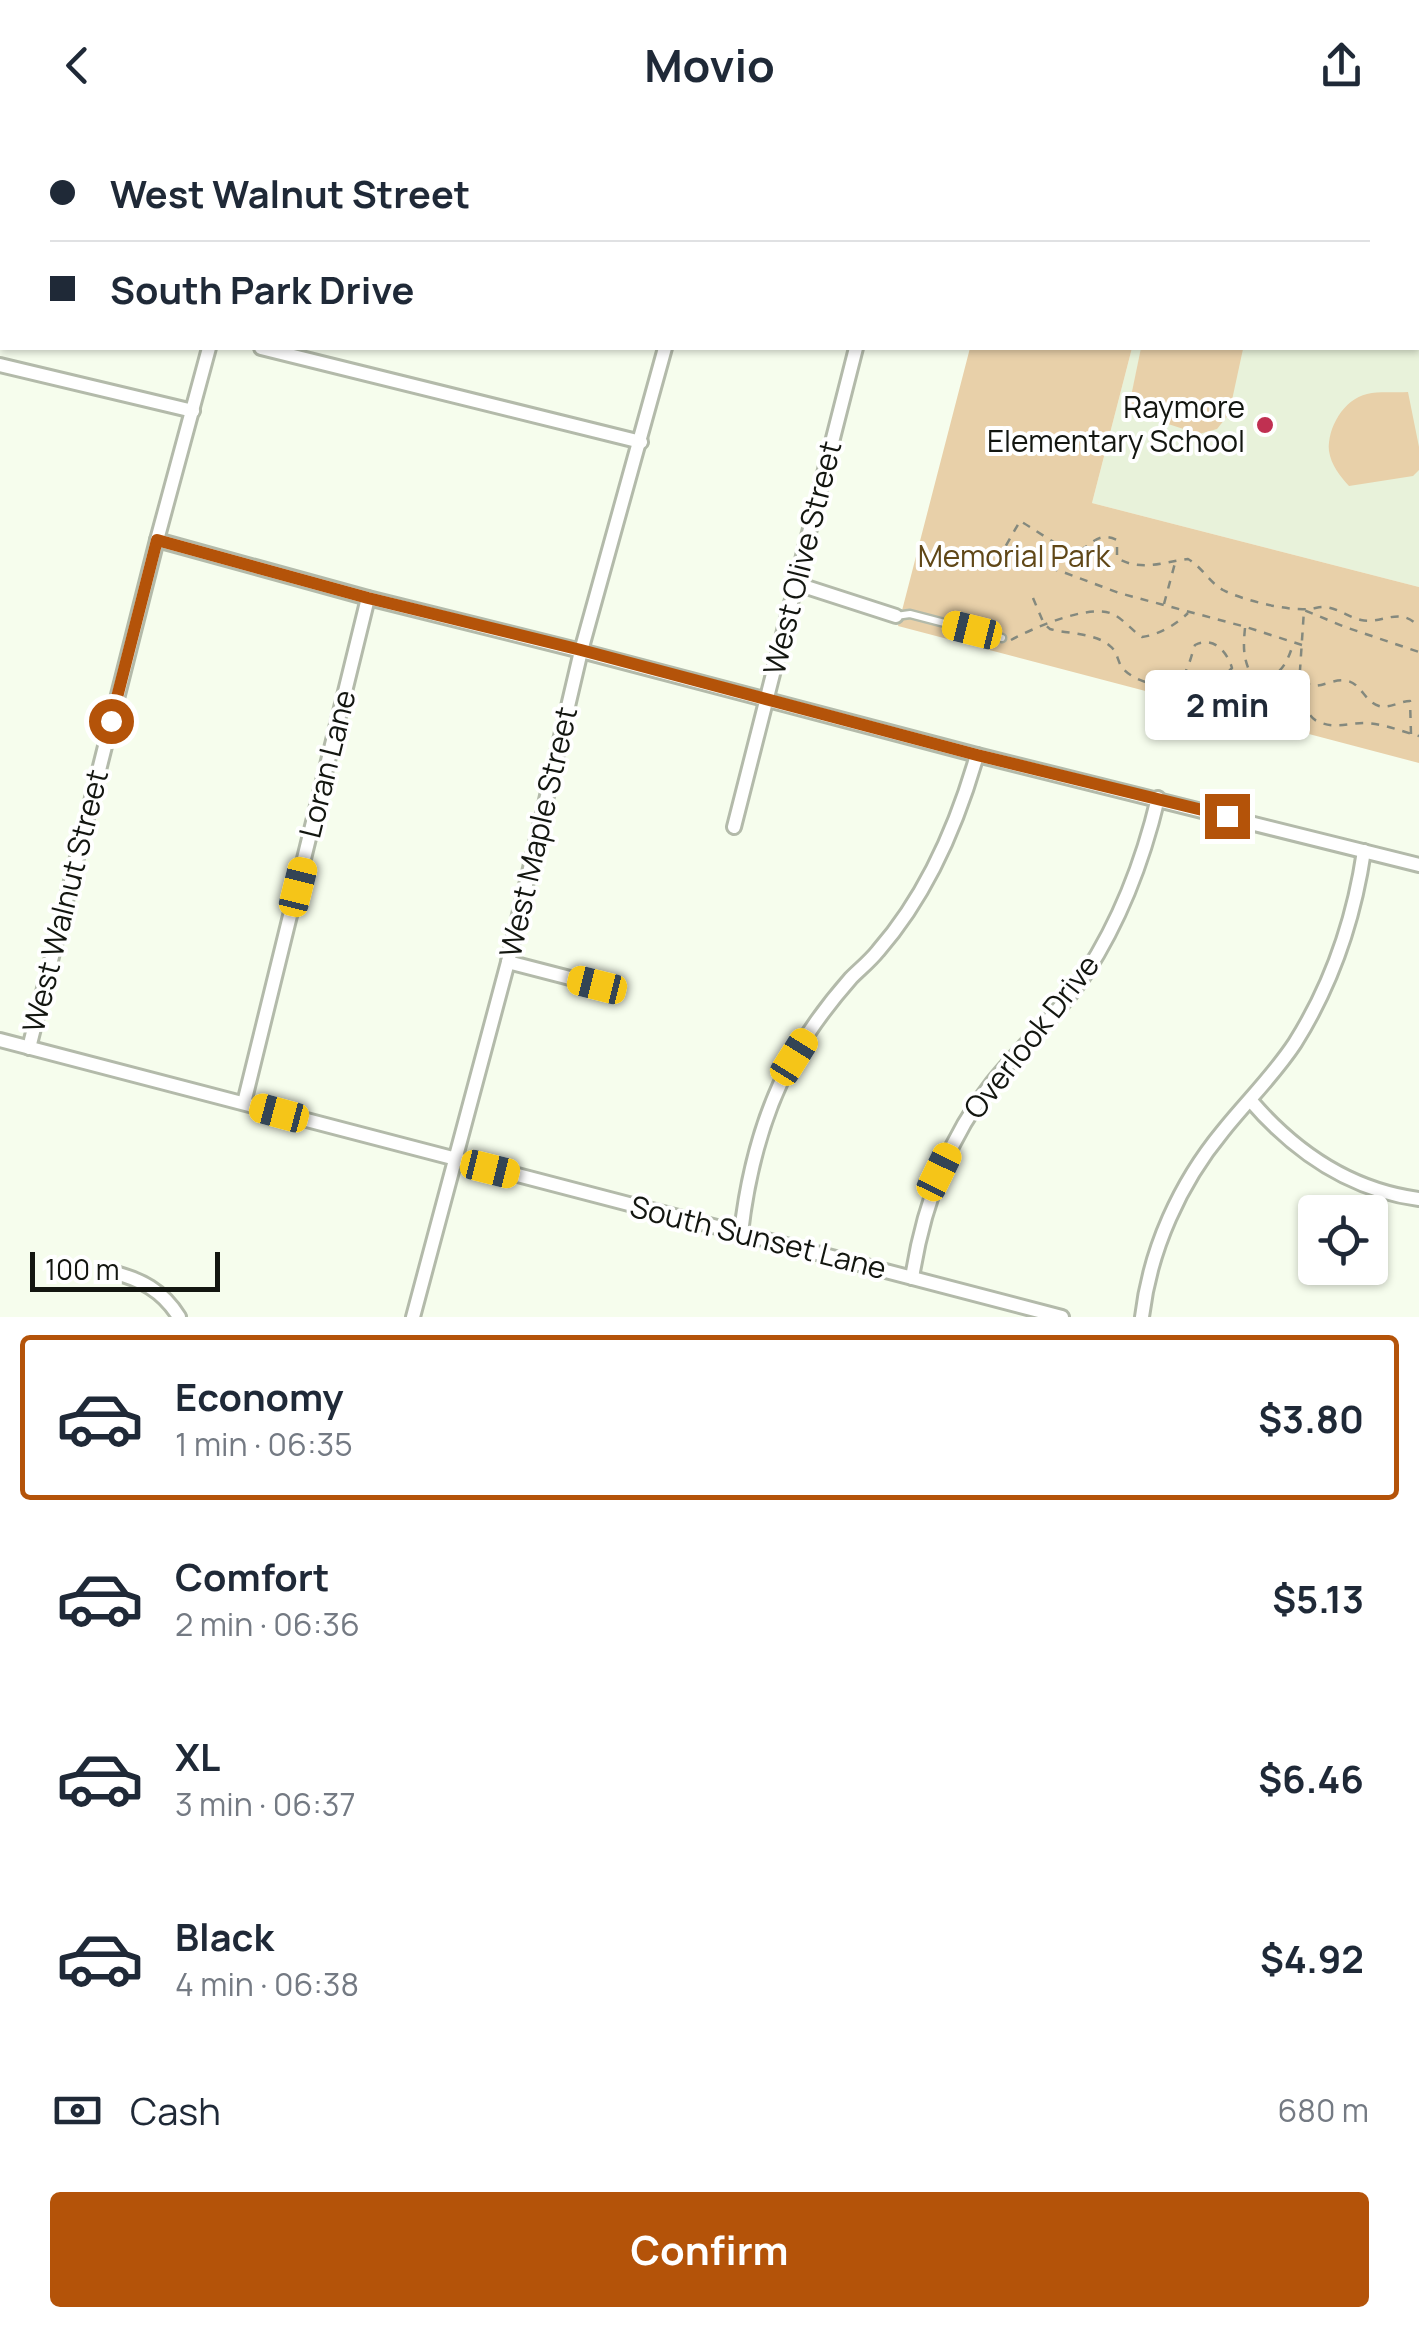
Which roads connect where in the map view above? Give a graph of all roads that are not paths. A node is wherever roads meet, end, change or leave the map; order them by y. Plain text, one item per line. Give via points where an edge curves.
1 (209, 350) edge
2 (269, 350) edge
3 (665, 350) edge
4 (856, 350) edge
5 (0, 364) edge
6 (193, 411) junction
7 (641, 442) junction
8 (157, 540) junction
9 (797, 584) junction
10 (368, 598) junction
11 (896, 616) joint
12 (1002, 638) road end
13 (581, 650) junction
14 (768, 700) junction
15 (977, 755) junction
16 (1158, 798) junction
17 (734, 827) dead end
18 (1364, 851) junction
19 (1419, 865) edge
20 (508, 962) junction
21 (597, 985) dead end
22 (0, 1040) edge
23 (29, 1048) junction
24 (1251, 1101) junction
25 (244, 1104) junction
26 (454, 1160) junction
27 (1419, 1199) edge
28 (742, 1233) junction
29 (111, 1272) dead end
30 (912, 1278) junction
31 (180, 1317) edge
32 (414, 1317) edge
33 (1062, 1317) edge
34 (1142, 1317) edge

1 - 6 street, West Walnut Street
2 - 7 street
3 - 7 street, West Maple Street
4 - 9 street, West Olive Street
5 - 6 street
6 - 8 street, West Walnut Street
7 - 13 street, West Maple Street
8 - 10 street
8 - 23 street, West Walnut Street
9 - 11 street
9 - 14 street, West Olive Street
10 - 13 street
10 - 25 street, Loran Lane
11 - 12 lane
13 - 14 street
13 - 20 street, West Maple Street
14 - 15 street
14 - 17 street, West Olive Street
15 - 16 street
15 - 28 street via 954,825 923,887 813,1026 777,1090 753,1160
16 - 18 street
16 - 30 street, Overlook Drive via 1136,877 1103,945 1065,1001 990,1084 954,1142 926,1211
18 - 19 street
18 - 24 street via 1331,974 1294,1044
20 - 21 street
20 - 26 street, West Maple Street
22 - 23 street, South Sunset Lane
23 - 25 street, South Sunset Lane
24 - 27 street via 1290,1142 1338,1174
24 - 34 street via 1205,1154 1173,1210
25 - 26 street, South Sunset Lane
26 - 28 street, South Sunset Lane
26 - 32 street, West Maple Street
28 - 30 street, South Sunset Lane
29 - 31 street via 149,1286
30 - 33 street, South Sunset Lane

